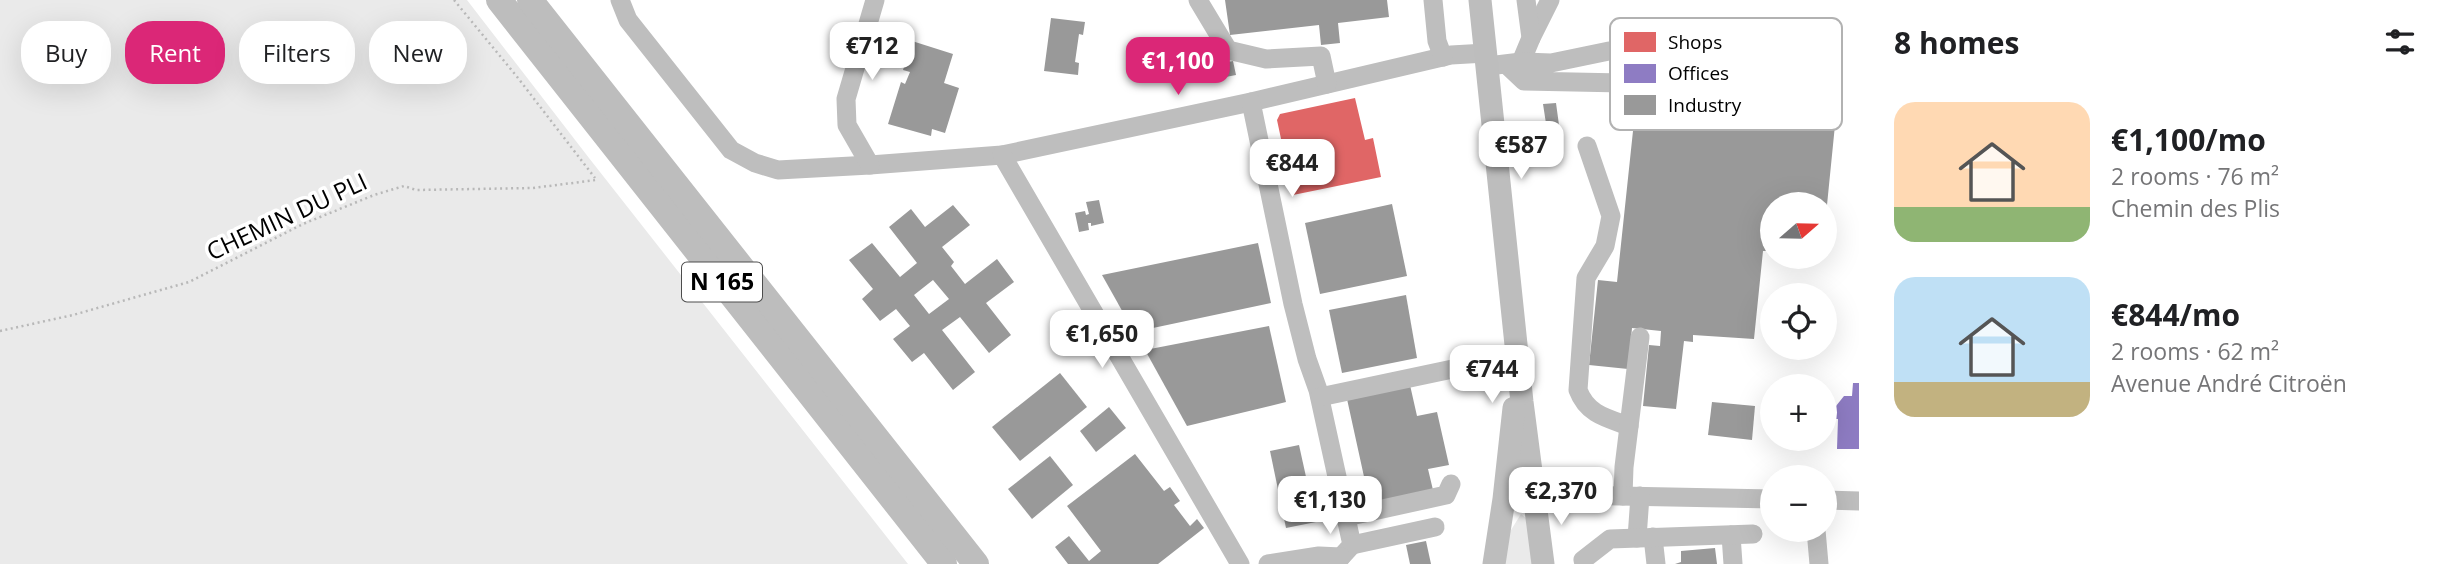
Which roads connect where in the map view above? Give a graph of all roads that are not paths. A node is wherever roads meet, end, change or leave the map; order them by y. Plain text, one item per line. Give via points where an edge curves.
1 (499, 0) edge
2 (530, 0) edge
3 (620, 0) edge
4 (875, 0) edge
5 (1198, 0) edge
6 (1433, 0) edge
7 (1480, 0) edge
8 (1526, 0) edge
9 (1550, 0) edge
10 (1531, 38) junction
11 (1610, 51) edge
12 (1443, 57) junction
13 (1500, 62) junction
14 (1610, 83) edge
15 (1327, 84) junction
16 (1251, 102) junction
17 (1587, 146) dead end
18 (1002, 155) junction
19 (870, 166) junction
20 (1513, 314) junction
21 (1640, 337) dead end
22 (1462, 367) dead end
23 (1320, 397) junction
24 (1629, 426) junction
25 (1451, 484) dead end
26 (1536, 496) junction
27 (1632, 496) junction
28 (1504, 499) junction
29 (1760, 499) edge
30 (1837, 500) edge
31 (1859, 501) edge
32 (1346, 517) junction
33 (1434, 527) dead end
34 (1753, 534) dead end
35 (1731, 535) junction
36 (1645, 538) junction
37 (1817, 542) edge
38 (1343, 555) edge
39 (944, 564) edge
40 (976, 564) edge
41 (1240, 564) edge
42 (1268, 564) edge
43 (1493, 564) edge
44 (1544, 564) edge
45 (1584, 564) edge
46 (1656, 564) edge
47 (1733, 564) edge
48 (1819, 564) edge

1 - 39 highway, N 165
2 - 40 highway, N 165
3 - 19 street via 628,20 731,150 778,170
4 - 19 street via 846,99 847,125
5 - 15 street via 1228,50 1266,59 1321,56
6 - 12 street
7 - 13 main road
8 - 10 street
9 - 10 street
10 - 13 street
11 - 13 street via 1551,63
12 - 13 street
12 - 15 street
13 - 14 street via 1524,81
13 - 20 main road
15 - 16 street
16 - 18 street
16 - 23 street via 1293,304
17 - 24 street via 1611,216 1605,246 1586,278 1578,390 1595,414
18 - 19 street
18 - 41 street
20 - 26 main road
20 - 28 main road via 1514,418
21 - 24 street
22 - 23 street
23 - 32 street
24 - 27 street
25 - 32 street via 1446,495
26 - 27 street
26 - 28 street
26 - 44 main road
27 - 29 street
27 - 36 street
28 - 43 main road
30 - 31 street
32 - 38 street
33 - 38 street
34 - 35 street
35 - 36 street
35 - 47 street
36 - 45 street via 1609,539 1583,560
36 - 46 street
37 - 48 street
38 - 42 street

